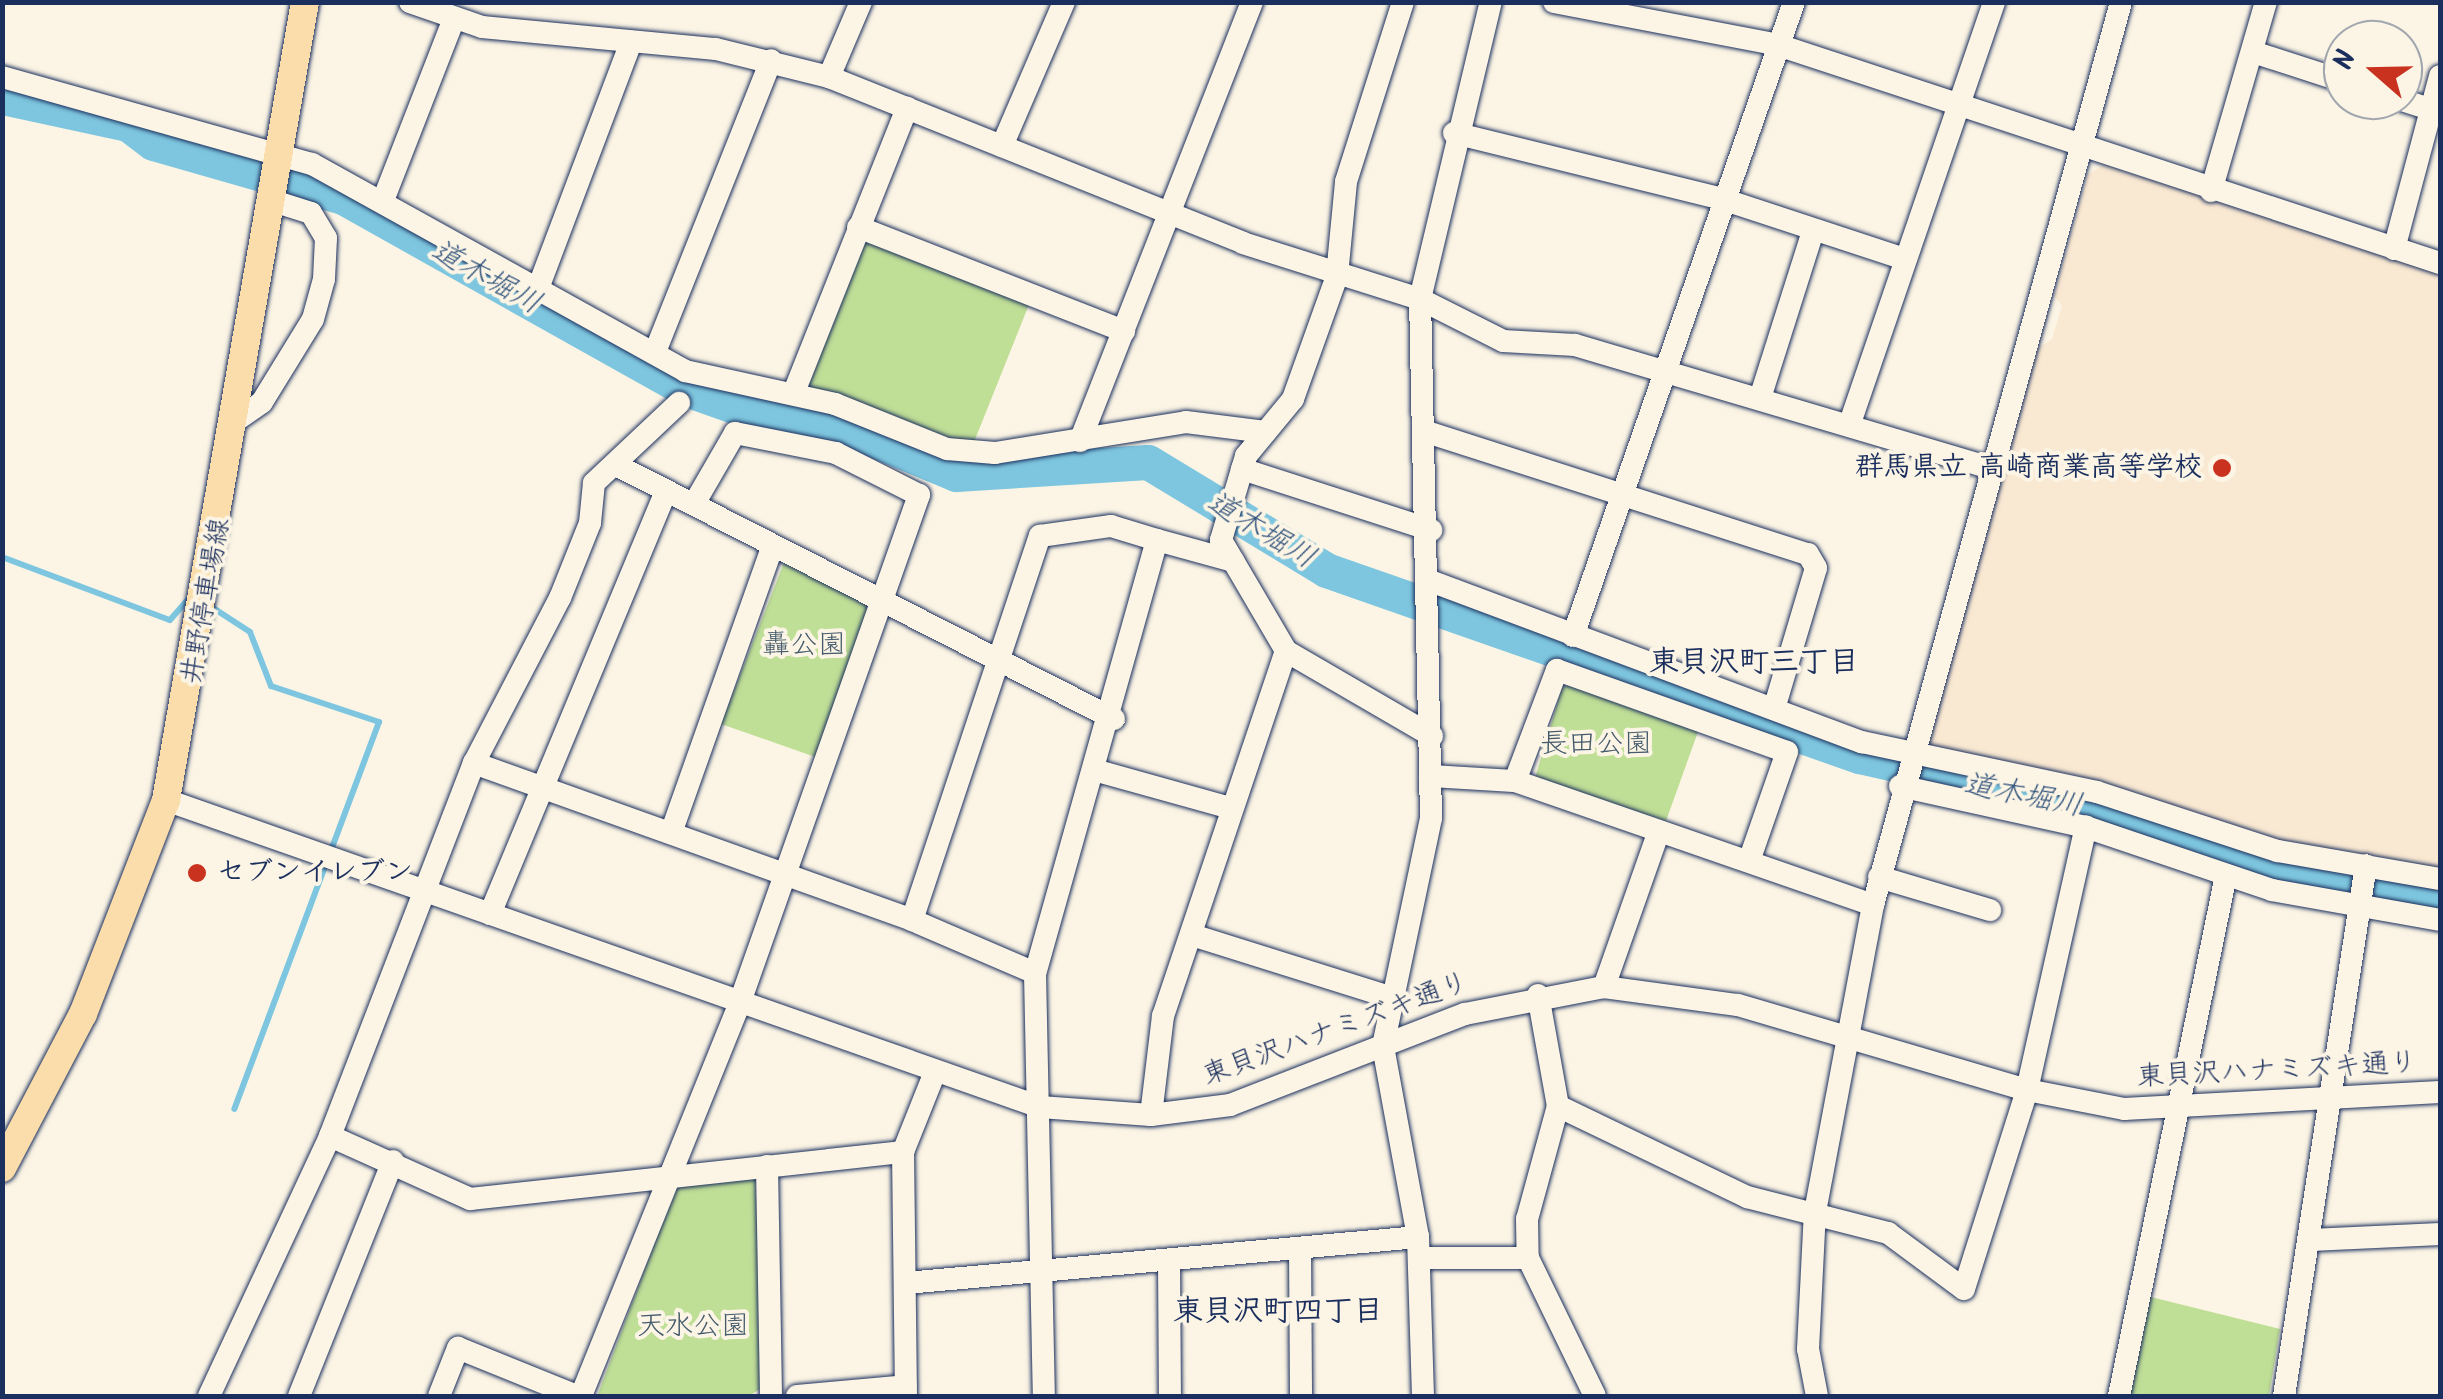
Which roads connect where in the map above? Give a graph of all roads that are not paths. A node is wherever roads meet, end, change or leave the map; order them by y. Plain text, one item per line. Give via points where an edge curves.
1 (305, 2) edge
2 (410, 2) edge
3 (861, 2) edge
4 (1064, 2) edge
5 (1252, 2) edge
6 (1403, 2) edge
7 (1491, 2) edge
8 (1554, 2) edge
9 (1794, 2) edge
10 (1994, 2) edge
11 (2121, 2) edge
12 (2266, 2) edge
13 (454, 18) junction
14 (631, 42) junction
15 (1775, 44) junction
16 (2252, 52) junction
17 (770, 60) junction
18 (2323, 75) edge
19 (2440, 76) edge
20 (829, 77) junction
21 (2, 78) edge
22 (2423, 107) edge
23 (907, 108) junction
24 (1958, 108) junction
25 (2432, 110) junction
26 (1454, 133) junction
27 (1002, 146) junction
28 (2079, 146) junction
29 (2430, 151) edge
30 (279, 160) junction
31 (2211, 191) junction
32 (384, 198) junction
33 (1720, 198) junction
34 (270, 200) junction
35 (1171, 212) junction
36 (858, 227) junction
37 (1813, 231) junction
38 (2394, 249) junction
39 (1905, 259) junction
40 (2440, 263) edge
41 (1338, 276) junction
42 (540, 283) junction
43 (1420, 299) junction
44 (1124, 332) junction
45 (655, 352) junction
46 (1662, 370) junction
47 (794, 392) junction
48 (1761, 395) junction
49 (679, 403) dead end
50 (238, 419) junction
51 (1850, 423) junction
52 (1266, 432) junction
53 (1430, 432) junction
54 (1080, 441) junction
55 (616, 464) junction
56 (1988, 467) junction
57 (1242, 469) junction
58 (666, 492) junction
59 (1620, 494) junction
60 (694, 504) junction
61 (1431, 530) junction
62 (1157, 540) junction
63 (772, 547) junction
64 (1232, 561) junction
65 (1432, 586) junction
66 (886, 602) junction
67 (1573, 636) junction
68 (1286, 651) junction
69 (1002, 664) junction
70 (1774, 709) junction
71 (1114, 719) junction
72 (1432, 736) junction
73 (1908, 752) junction
74 (474, 763) junction
75 (1098, 771) junction
76 (1430, 776) junction
77 (1515, 782) junction
78 (1900, 786) junction
79 (542, 788) junction
80 (166, 800) junction
81 (1226, 807) junction
82 (2086, 827) junction
83 (1659, 831) junction
84 (671, 834) junction
85 (1750, 858) junction
86 (2366, 865) junction
87 (786, 874) junction
88 (2226, 876) junction
89 (1880, 877) junction
90 (2440, 879) edge
91 (420, 888) junction
92 (1873, 904) junction
93 (2362, 906) junction
94 (1990, 910) dead end
95 (490, 914) junction
96 (912, 920) junction
97 (2440, 920) edge
98 (1192, 935) junction
99 (1036, 974) junction
100 (1604, 987) junction
101 (1538, 994) junction
102 (1390, 997) junction
103 (740, 1002) junction
104 (1848, 1038) junction
105 (1383, 1046) junction
106 (935, 1072) junction
107 (2027, 1090) junction
108 (2440, 1092) edge
109 (2331, 1100) junction
110 (1558, 1106) junction
111 (1040, 1107) junction
112 (2182, 1111) junction
113 (1151, 1115) junction
114 (330, 1136) junction
115 (904, 1152) junction
116 (393, 1161) junction
117 (767, 1166) junction
118 (2, 1168) edge
119 (673, 1172) junction
120 (1815, 1212) junction
121 (2440, 1234) edge
122 (2311, 1240) junction
123 (1419, 1247) junction
124 (1300, 1248) junction
125 (1528, 1258) junction
126 (1169, 1261) junction
127 (1043, 1272) junction
128 (906, 1283) junction
129 (906, 1391) edge
130 (209, 1396) edge
131 (298, 1396) edge
132 (439, 1396) edge
133 (579, 1396) edge
134 (771, 1396) edge
135 (797, 1396) edge
136 (1044, 1396) edge
137 (1170, 1396) edge
138 (1301, 1396) edge
139 (1423, 1396) edge
140 (1595, 1396) edge
141 (1817, 1396) edge
142 (2119, 1396) edge
143 (2284, 1396) edge

1 - 30 main road, 井野停車場線
2 - 13 street
3 - 20 street
4 - 27 street
5 - 35 street
6 - 41 street via 1346,182
7 - 26 street
8 - 15 street
9 - 15 street
10 - 24 street
11 - 28 street
12 - 16 street
13 - 14 street
13 - 32 street
14 - 17 street
14 - 42 street
15 - 24 street
15 - 33 street
16 - 18 street
16 - 31 street
17 - 20 street
17 - 45 street
19 - 25 street
20 - 23 street
21 - 30 street
22 - 25 street
23 - 27 street
23 - 36 street
24 - 28 street
24 - 39 street
25 - 29 street
26 - 33 street
26 - 43 street
27 - 35 street
28 - 31 street
28 - 56 street
29 - 38 street
30 - 32 street via 312,164
30 - 34 main road, 井野停車場線
31 - 38 street
32 - 42 street
33 - 37 street
33 - 46 street
34 - 50 main road, 井野停車場線
34 - 50 street via 311,212 326,238 324,279 313,319 262,402
35 - 41 street
35 - 44 street
36 - 44 street
36 - 47 street
37 - 39 street
37 - 48 street
38 - 40 street
39 - 51 street
41 - 43 street
41 - 52 street via 1293,398
42 - 45 street
43 - 46 street via 1503,340 1575,346
43 - 53 street
44 - 54 street
45 - 47 street via 725,387
46 - 48 street
46 - 59 street
47 - 54 street via 947,449
48 - 51 street
49 - 55 street
50 - 80 main road, 井野停車場線
51 - 56 street
52 - 54 street via 1186,422
52 - 57 street
53 - 59 street
53 - 61 street
55 - 58 street
55 - 74 street via 594,483 590,523 560,598
56 - 73 street
57 - 61 street
57 - 64 street via 1224,516
58 - 60 street
58 - 79 street
59 - 67 street
59 - 70 street via 1808,554 1816,568
60 - 63 street
60 - 66 street via 735,433 820,448 915,490
61 - 65 street
62 - 64 street
62 - 69 street via 1111,526 1040,536
62 - 71 street
63 - 66 street
63 - 84 street
64 - 68 street
65 - 67 street
65 - 72 street
66 - 69 street
66 - 87 street
67 - 70 street
68 - 72 street
68 - 81 street
69 - 71 street
69 - 96 street
70 - 73 street
71 - 75 street
72 - 76 street
73 - 78 street
73 - 86 street via 2097,792 2278,851
74 - 79 street
74 - 91 street
75 - 81 street
75 - 99 street
76 - 77 street
76 - 102 street via 1432,818
77 - 83 street
77 - 85 street via 1557,670 1787,752
78 - 82 street
78 - 89 street
79 - 84 street
79 - 95 street
80 - 91 street, 東貝沢ハナミズキ通り
80 - 118 main road, 井野停車場線 via 83,1014
81 - 98 street
82 - 88 street
82 - 107 street
83 - 85 street
83 - 100 street
84 - 87 street
85 - 92 street
86 - 90 street
86 - 93 street
87 - 96 street
87 - 103 street
88 - 93 street
88 - 112 street
89 - 92 street
89 - 94 street
91 - 95 street, 東貝沢ハナミズキ通り
91 - 114 street
92 - 104 street
93 - 97 street
93 - 109 street
95 - 103 street, 東貝沢ハナミズキ通り
96 - 99 street
98 - 102 street
98 - 113 street via 1163,1016
99 - 111 street
100 - 101 street, 東貝沢ハナミズキ通り
100 - 104 street, 東貝沢ハナミズキ通り via 1692,994
101 - 105 street, 東貝沢ハナミズキ通り
101 - 110 street
102 - 105 street
103 - 106 street, 東貝沢ハナミズキ通り
103 - 119 street
104 - 107 street, 東貝沢ハナミズキ通り
104 - 120 street
105 - 113 street, 東貝沢ハナミズキ通り via 1230,1105
105 - 123 street
106 - 111 street, 東貝沢ハナミズキ通り
106 - 115 street
107 - 112 street, 東貝沢ハナミズキ通り
107 - 120 street via 1964,1289 1888,1233
108 - 109 street, 東貝沢ハナミズキ通り
109 - 112 street, 東貝沢ハナミズキ通り
109 - 122 street
110 - 120 street via 1747,1196
110 - 125 street via 1527,1219
111 - 113 street, 東貝沢ハナミズキ通り
111 - 127 street
112 - 142 street
114 - 116 street
114 - 130 street
115 - 117 street
115 - 128 street
116 - 119 street via 470,1199
116 - 131 street
117 - 119 street
117 - 134 street
119 - 133 street
120 - 141 street via 1808,1348
121 - 122 street
122 - 143 street
123 - 124 street
123 - 125 street
123 - 139 street
124 - 126 street
124 - 138 street
125 - 140 street
126 - 127 street
126 - 137 street
127 - 128 street
127 - 136 street
128 - 129 street
129 - 135 street
132 - 133 street via 458,1348

